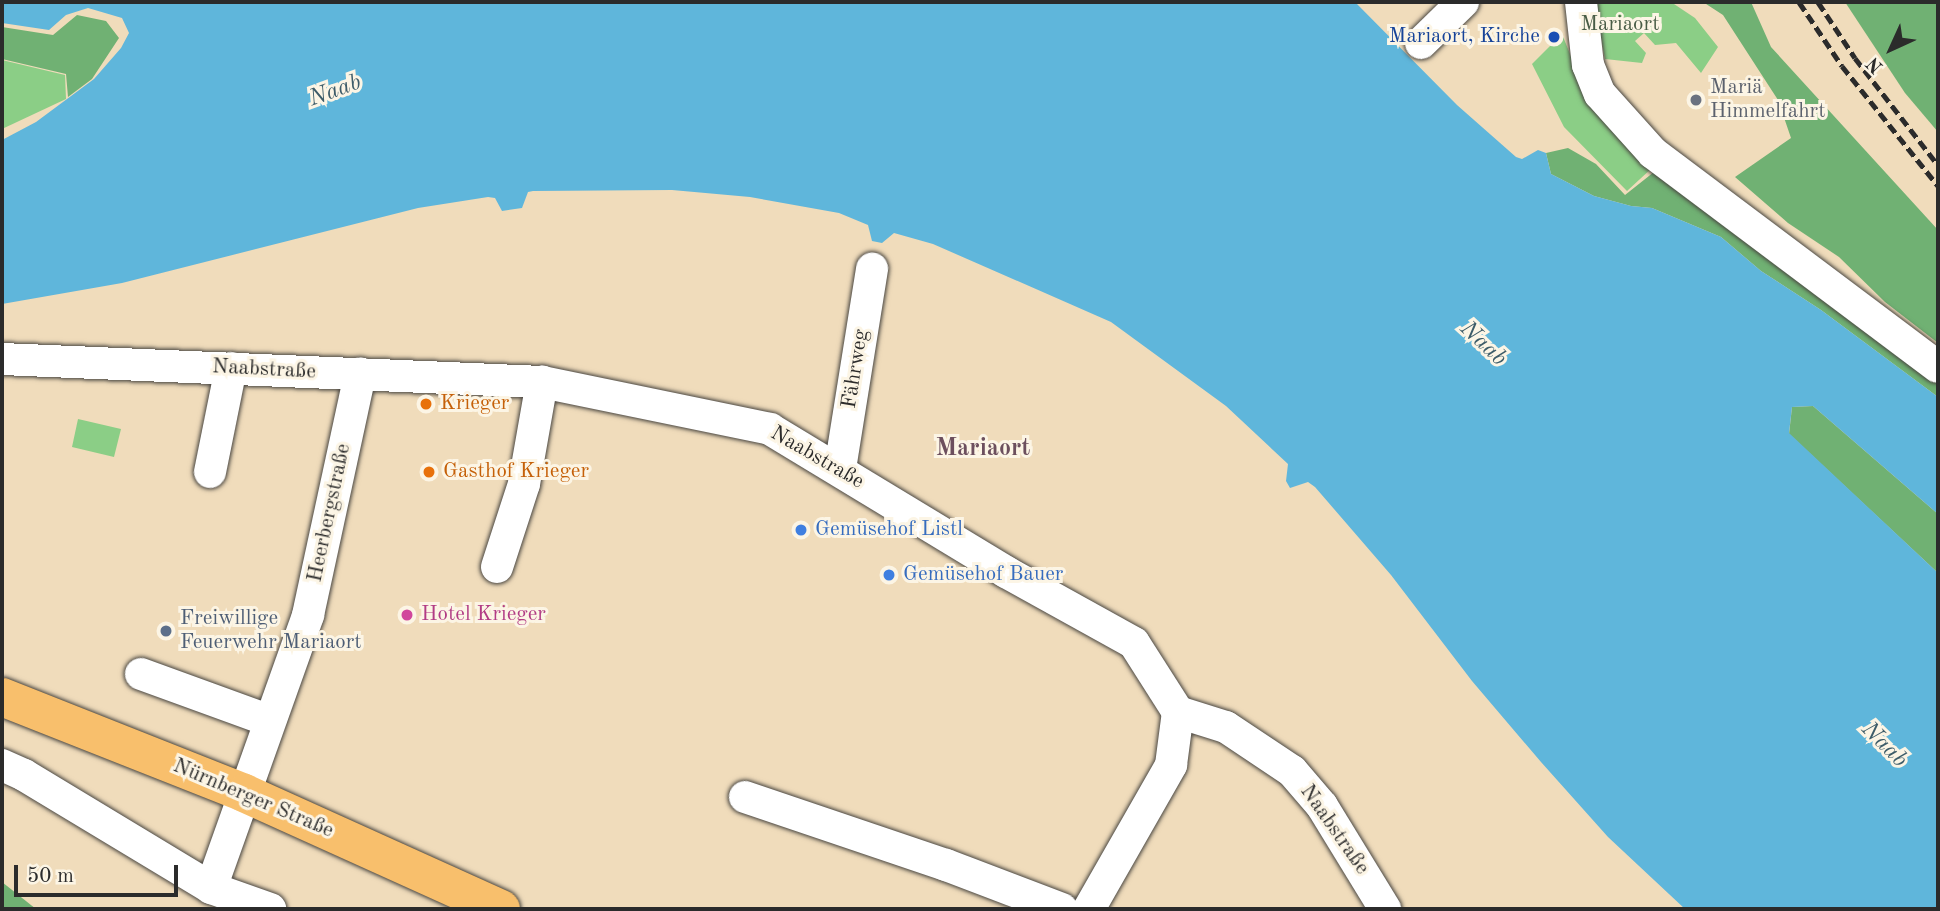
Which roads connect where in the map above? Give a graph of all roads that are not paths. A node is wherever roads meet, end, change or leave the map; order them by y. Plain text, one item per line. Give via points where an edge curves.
1 (1463, 2) edge
2 (1581, 2) edge
3 (1421, 43) dead end
4 (872, 269) dead end
5 (2, 359) edge
6 (1938, 367) edge
7 (231, 368) junction
8 (360, 374) junction
9 (542, 382) junction
10 (839, 469) junction
11 (210, 472) dead end
12 (498, 567) dead end
13 (141, 674) dead end
14 (2, 697) edge
15 (1178, 712) junction
16 (270, 721) junction
17 (2, 765) edge
18 (244, 793) junction
19 (745, 797) dead end
20 (211, 888) junction
21 (270, 909) edge
22 (501, 909) edge
23 (1062, 909) edge
24 (1089, 909) edge
25 (1385, 909) edge

1 - 3 street
2 - 6 street via 1588,65 1600,94 1653,153
4 - 10 street, Fährweg
5 - 7 street, Naabstraße
7 - 8 street, Naabstraße
7 - 11 street
8 - 9 street, Naabstraße
8 - 16 street, Heerbergstraße via 309,615
9 - 10 street, Naabstraße via 770,429
9 - 12 street via 524,484
10 - 15 street, Naabstraße via 1006,572 1134,643
13 - 16 street
14 - 18 main road, Nürnberger Straße
15 - 24 street via 1171,765
15 - 25 street, Naabstraße via 1226,727 1292,771 1322,806
16 - 18 street, Heerbergstraße
17 - 20 street
18 - 20 street, Heerbergstraße
18 - 22 main road, Nürnberger Straße
19 - 23 street
20 - 21 street

